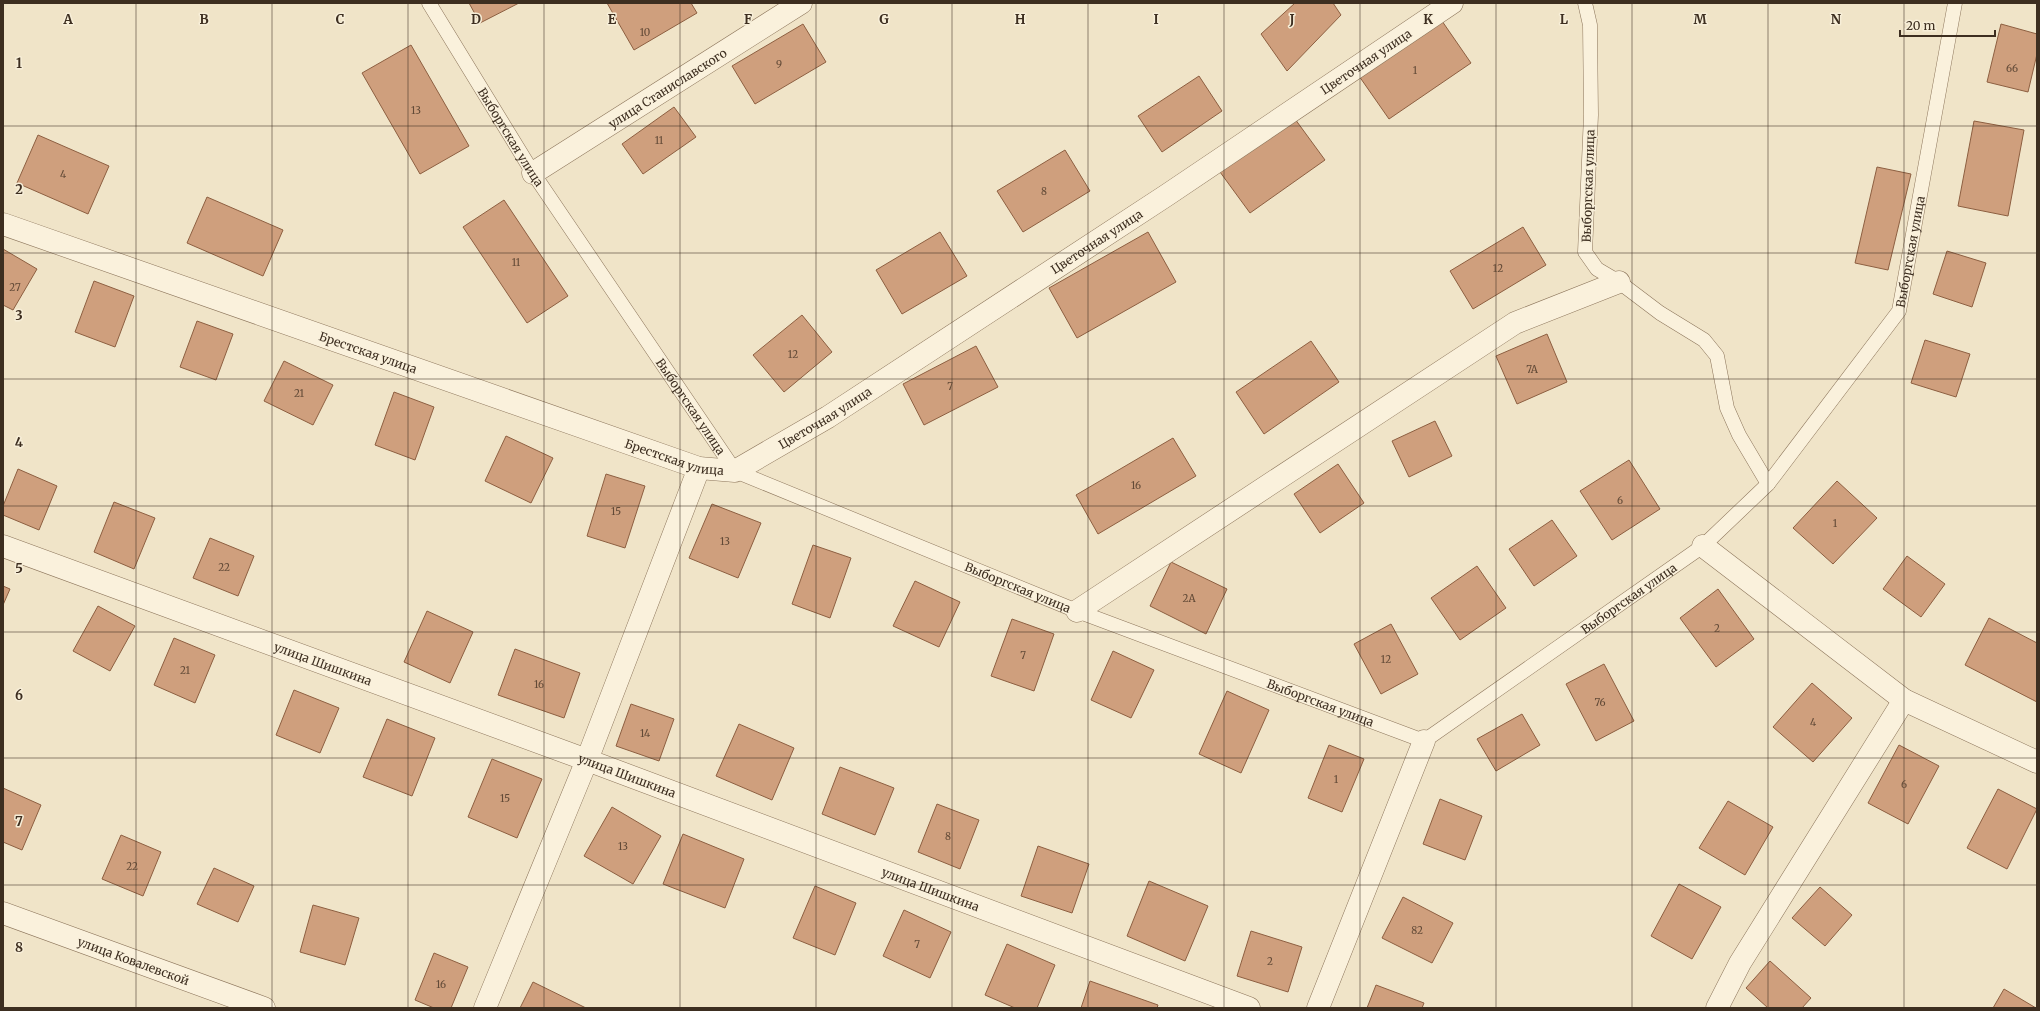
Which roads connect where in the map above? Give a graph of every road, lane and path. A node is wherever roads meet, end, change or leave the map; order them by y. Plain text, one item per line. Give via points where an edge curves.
1 (429, 3) edge
2 (801, 3) edge
3 (1452, 3) edge
4 (1585, 3) edge
5 (1955, 3) edge
6 (533, 174) junction
7 (3, 224) edge
8 (1619, 282) junction
9 (699, 468) junction
10 (735, 471) junction
11 (1768, 484) junction
12 (3, 546) edge
13 (1702, 546) junction
14 (1077, 610) junction
15 (1904, 700) junction
16 (1424, 741) junction
17 (587, 760) junction
18 (2037, 762) edge
19 (3, 913) edge
20 (264, 1008) edge
21 (485, 1008) edge
22 (1249, 1008) edge
23 (1318, 1008) edge
24 (1717, 1008) edge

1 - 6 lane, Выборгская улица
2 - 6 street, улица Станиславского
3 - 10 street, Цветочная улица via 1167,195 835,412
4 - 8 lane, Выборгская улица via 1590,25 1591,115 1585,252 1597,269
5 - 11 lane, Выборгская улица via 1899,310
6 - 10 lane, Выборгская улица
7 - 9 street, Брестская улица
8 - 11 lane, Выборгская улица via 1660,313 1704,340 1717,356 1727,408 1738,435
8 - 14 street via 1515,323
9 - 10 street, Брестская улица
9 - 17 street
10 - 14 lane, Выборгская улица
11 - 13 lane, Выборгская улица
12 - 17 street, улица Шишкина
13 - 15 street
13 - 16 lane, Выборгская улица
14 - 16 lane, Выборгская улица
15 - 18 street
15 - 24 street via 1740,963
16 - 23 street
17 - 21 street
17 - 22 street, улица Шишкина
19 - 20 street, улица Ковалевской

